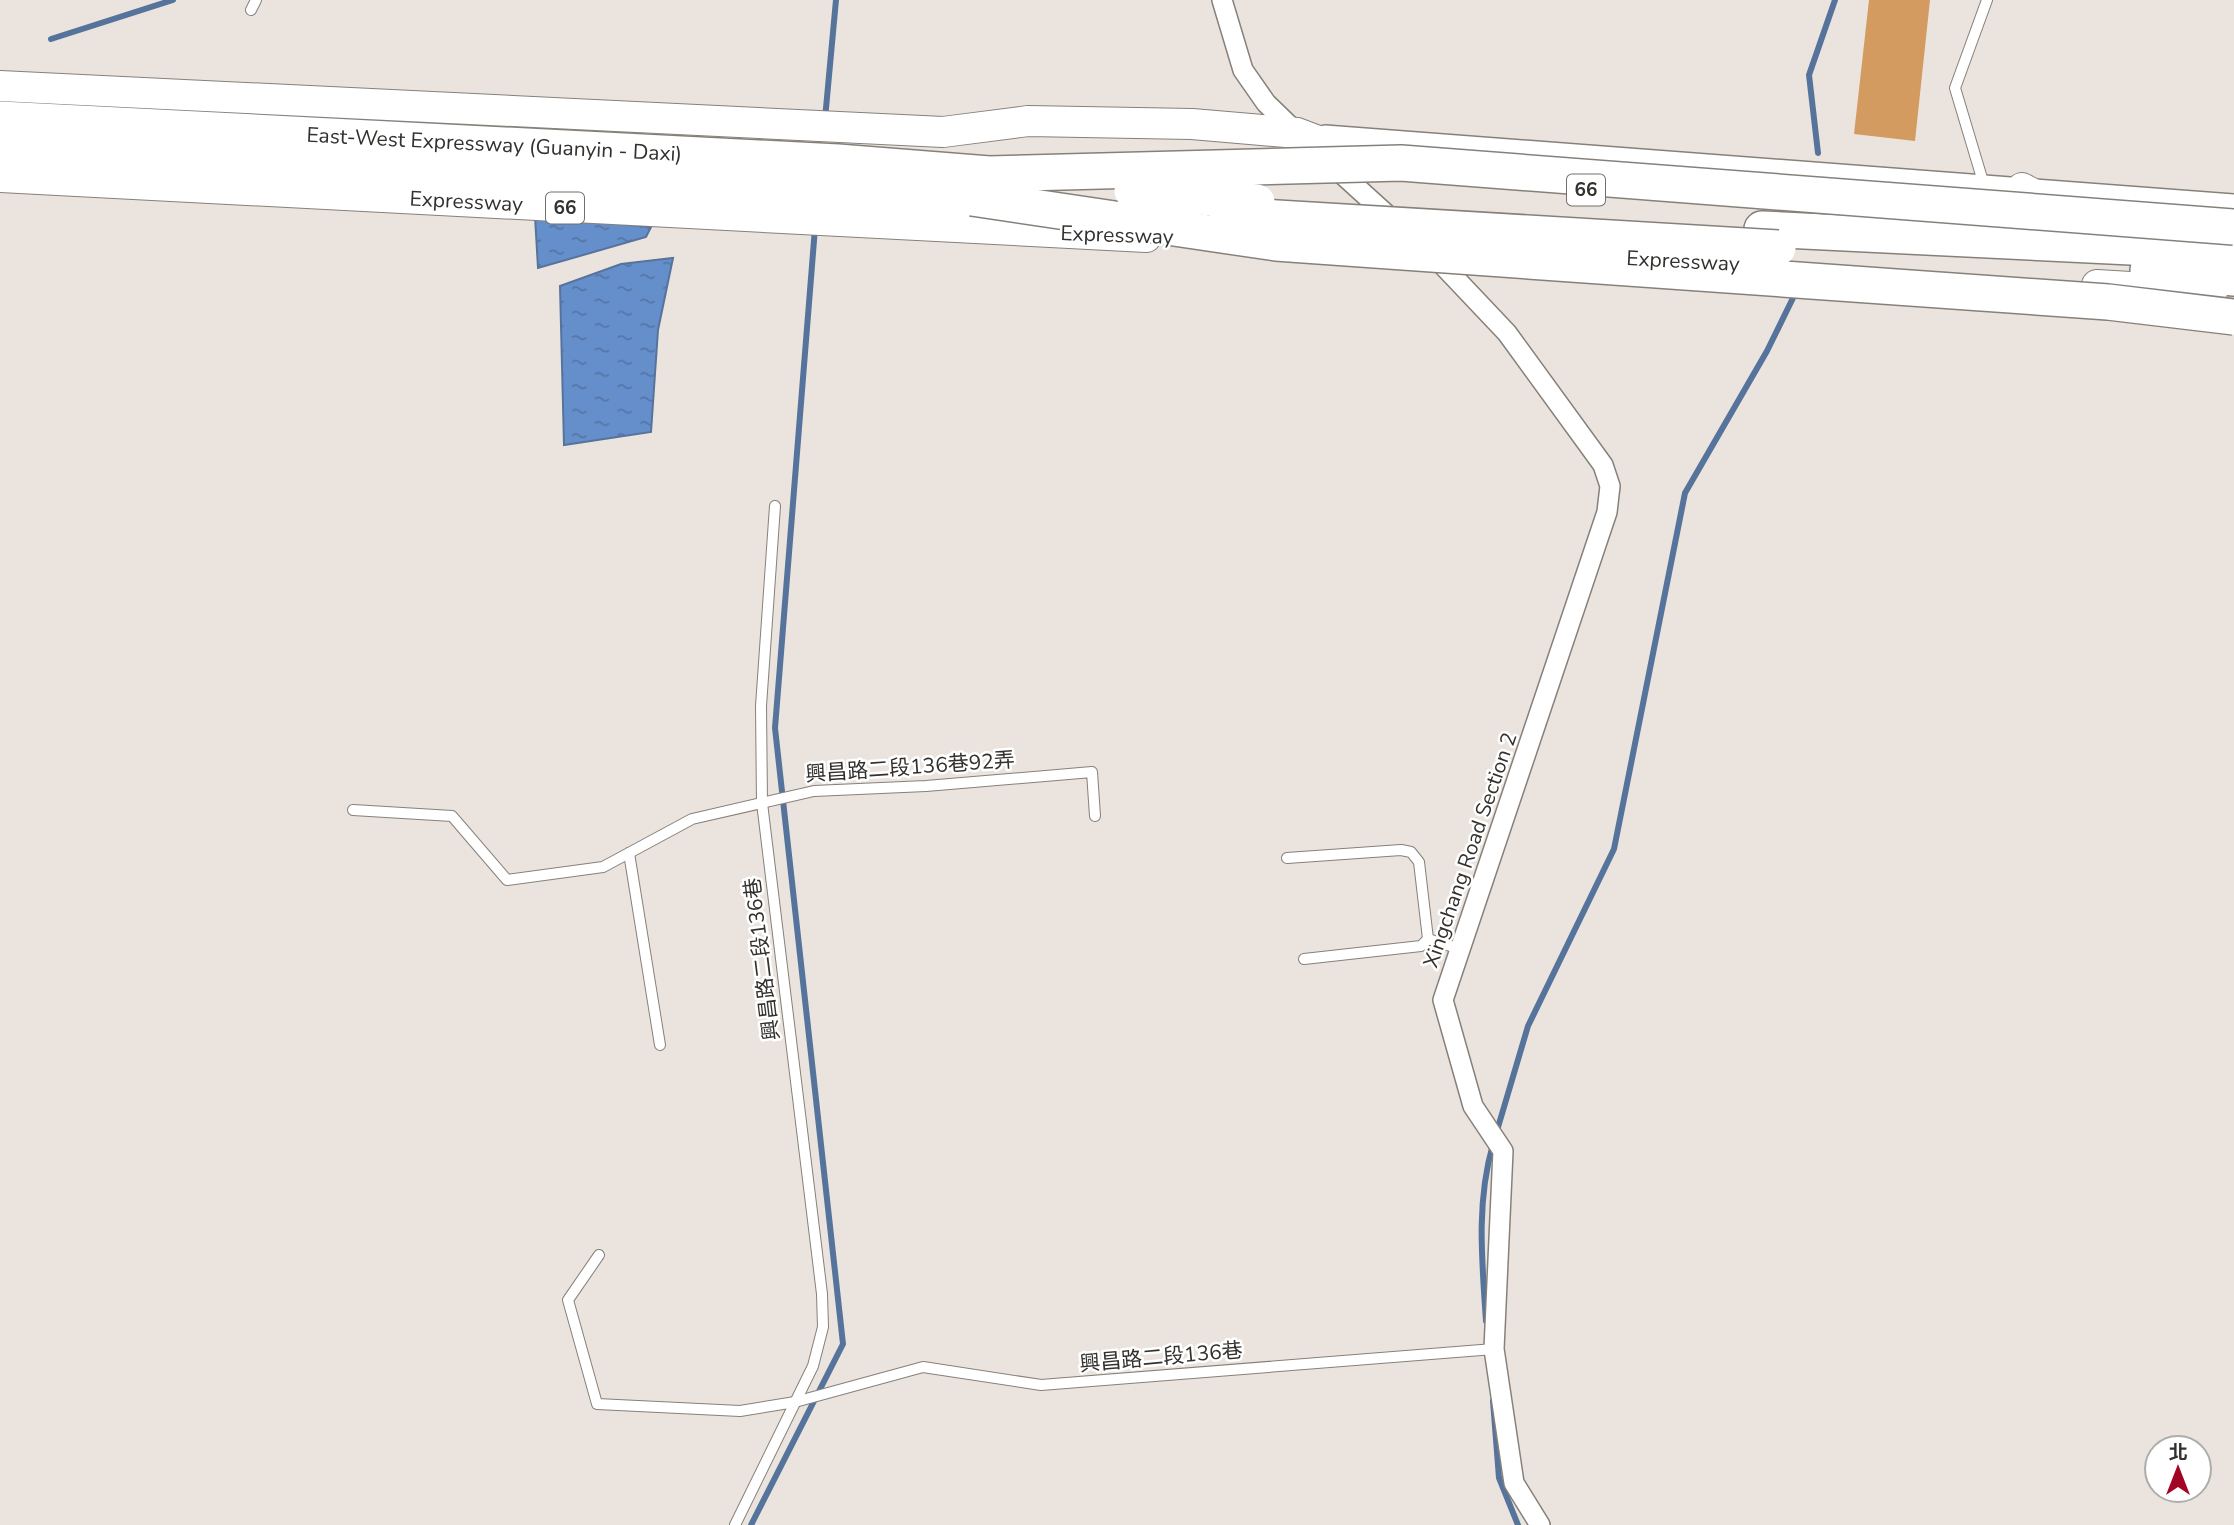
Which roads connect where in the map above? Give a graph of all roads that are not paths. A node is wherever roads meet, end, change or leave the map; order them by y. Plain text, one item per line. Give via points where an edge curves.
1 (1222, 0) edge
2 (1987, 0) edge
3 (0, 86) edge
4 (0, 120) edge
5 (1297, 133) junction
6 (0, 149) edge
7 (0, 177) edge
8 (981, 186) junction
9 (1984, 186) junction
10 (2022, 188) junction
11 (2234, 204) edge
12 (2234, 226) edge
13 (2096, 229) junction
14 (1770, 238) junction
15 (1421, 246) junction
16 (2234, 250) edge
17 (1446, 267) junction
18 (2234, 278) edge
19 (2234, 293) edge
20 (2234, 317) edge
21 (2234, 324) edge
22 (775, 506) dead end
23 (762, 803) junction
24 (353, 810) dead end
25 (1095, 816) dead end
26 (629, 853) junction
27 (1287, 858) dead end
28 (1428, 939) junction
29 (1460, 949) junction
30 (1304, 959) dead end
31 (660, 1045) dead end
32 (599, 1255) dead end
33 (1494, 1349) junction
34 (795, 1402) junction
35 (735, 1525) edge
36 (1540, 1525) edge

1 - 5 street, Xingchang Road Section 2 via 1244,70 1266,103
2 - 9 lane via 1955,88
3 - 5 main road, 66 via 943,132 1028,121 1192,124
4 - 8 highway, East-West Expressway (Guanyin - Daxi) / 66 via 838,162
5 - 9 street
5 - 13 main road, 66 via 1392,168 1498,183
5 - 15 street, Xingchang Road Section 2
6 - 8 highway, East-West Expressway (Guanyin - Daxi) / 66
7 - 15 main road, Expressway / 66 via 1131,237 1279,238
8 - 12 highway, 66, bridge via 1401,163
8 - 14 highway, bridge via 1523,235
8 - 20 highway, 66, bridge via 1276,243 2095,301
9 - 10 street
10 - 11 street
10 - 13 main road
13 - 16 main road, 66 via 2144,232
14 - 16 highway
14 - 18 highway
15 - 17 street, Xingchang Road Section 2
15 - 19 main road, Expressway / 66
17 - 21 street, Expressway
17 - 29 street, Xingchang Road Section 2 via 1507,333 1603,464 1610,486 1607,512
22 - 23 lane, 興昌路二段136巷 via 761,706
23 - 25 lane, 興昌路二段136巷92弄 via 814,790 1092,772
23 - 26 lane, 興昌路二段136巷92弄 via 692,819
23 - 34 lane, 興昌路二段136巷 via 822,1294 822,1327 813,1366
24 - 26 lane, 興昌路二段136巷92弄 via 452,816 506,880 603,867
26 - 31 lane
27 - 28 lane via 1411,852 1419,862
28 - 29 lane
28 - 30 lane via 1421,946
29 - 33 street, Xingchang Road Section 2 via 1443,1000 1473,1107 1503,1151
32 - 34 lane, 興昌路二段136巷 via 568,1300 597,1404 740,1411
33 - 34 lane, 興昌路二段136巷 via 1041,1385 922,1367
33 - 36 street, Xingchang Road Section 2 via 1514,1483
34 - 35 lane, 興昌路二段136巷

